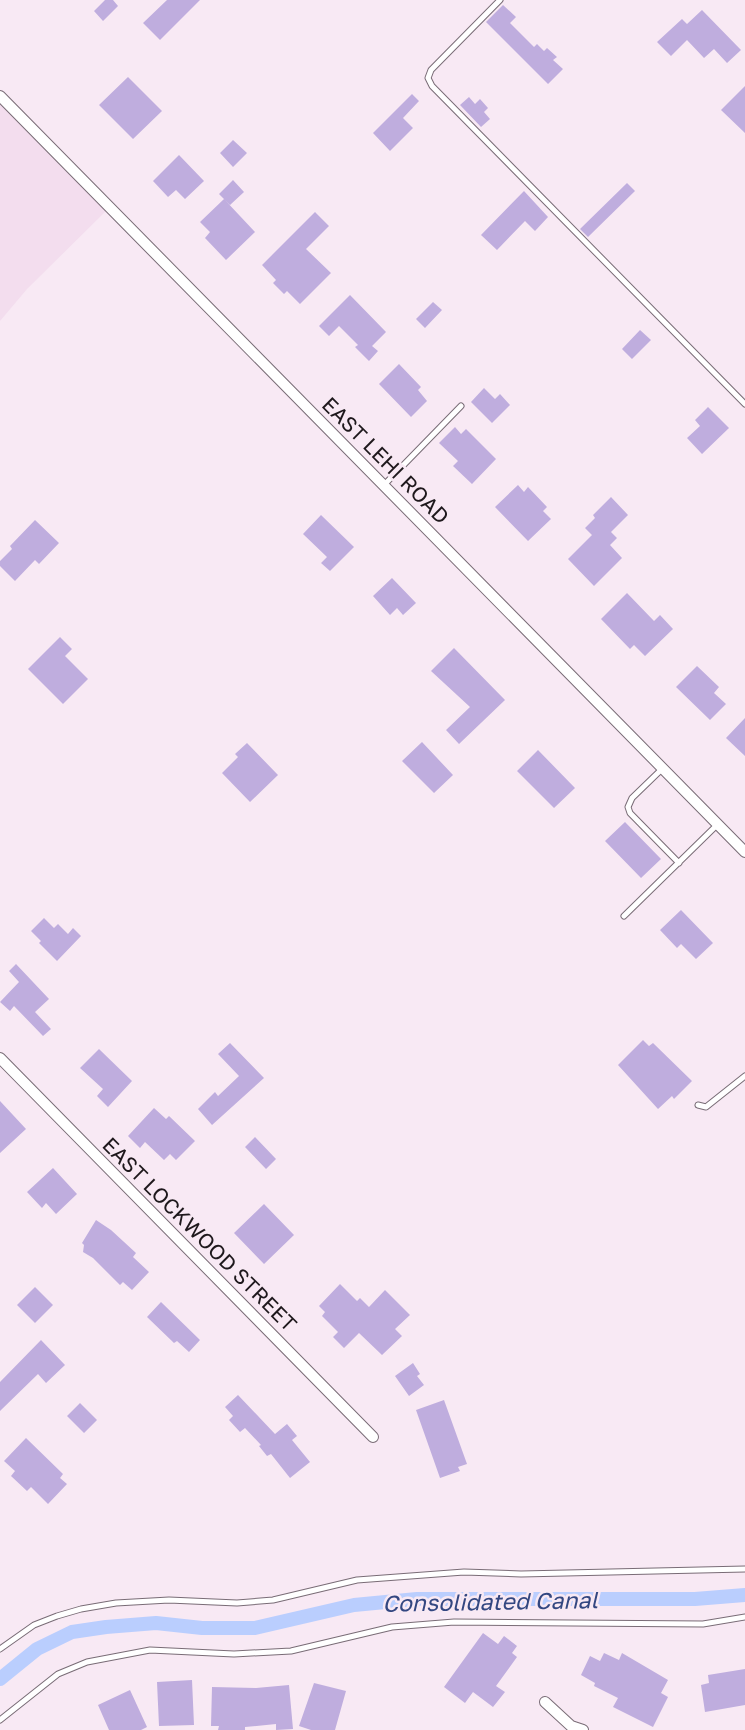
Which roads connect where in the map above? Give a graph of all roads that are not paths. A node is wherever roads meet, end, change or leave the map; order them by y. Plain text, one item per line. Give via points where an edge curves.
1 (500, 0) edge
2 (0, 96) edge
3 (745, 404) edge
4 (461, 406) dead end
5 (384, 485) junction
6 (663, 768) junction
7 (718, 824) junction
8 (745, 852) edge
9 (679, 863) junction
10 (624, 916) dead end
11 (0, 1058) edge
12 (745, 1076) edge
13 (698, 1105) dead end
14 (373, 1437) dead end
15 (745, 1569) edge
16 (745, 1617) edge
17 (0, 1649) edge
18 (545, 1702) dead end
19 (0, 1720) edge
20 (583, 1730) edge

1 - 3 lane via 431,70 432,86
2 - 5 street, EAST LEHI ROAD
4 - 5 lane
5 - 6 street, EAST LEHI ROAD
6 - 7 street, EAST LEHI ROAD
6 - 9 lane via 628,807
7 - 8 street, EAST LEHI ROAD
7 - 9 lane
9 - 10 lane
11 - 14 street, EAST LOCKWOOD STREET
12 - 13 lane via 706,1107
15 - 17 lane via 464,1572 357,1580 273,1600 116,1603 34,1625
16 - 19 lane via 703,1624 454,1622 392,1626 291,1651 150,1650 86,1662 58,1674
18 - 20 street via 571,1726

